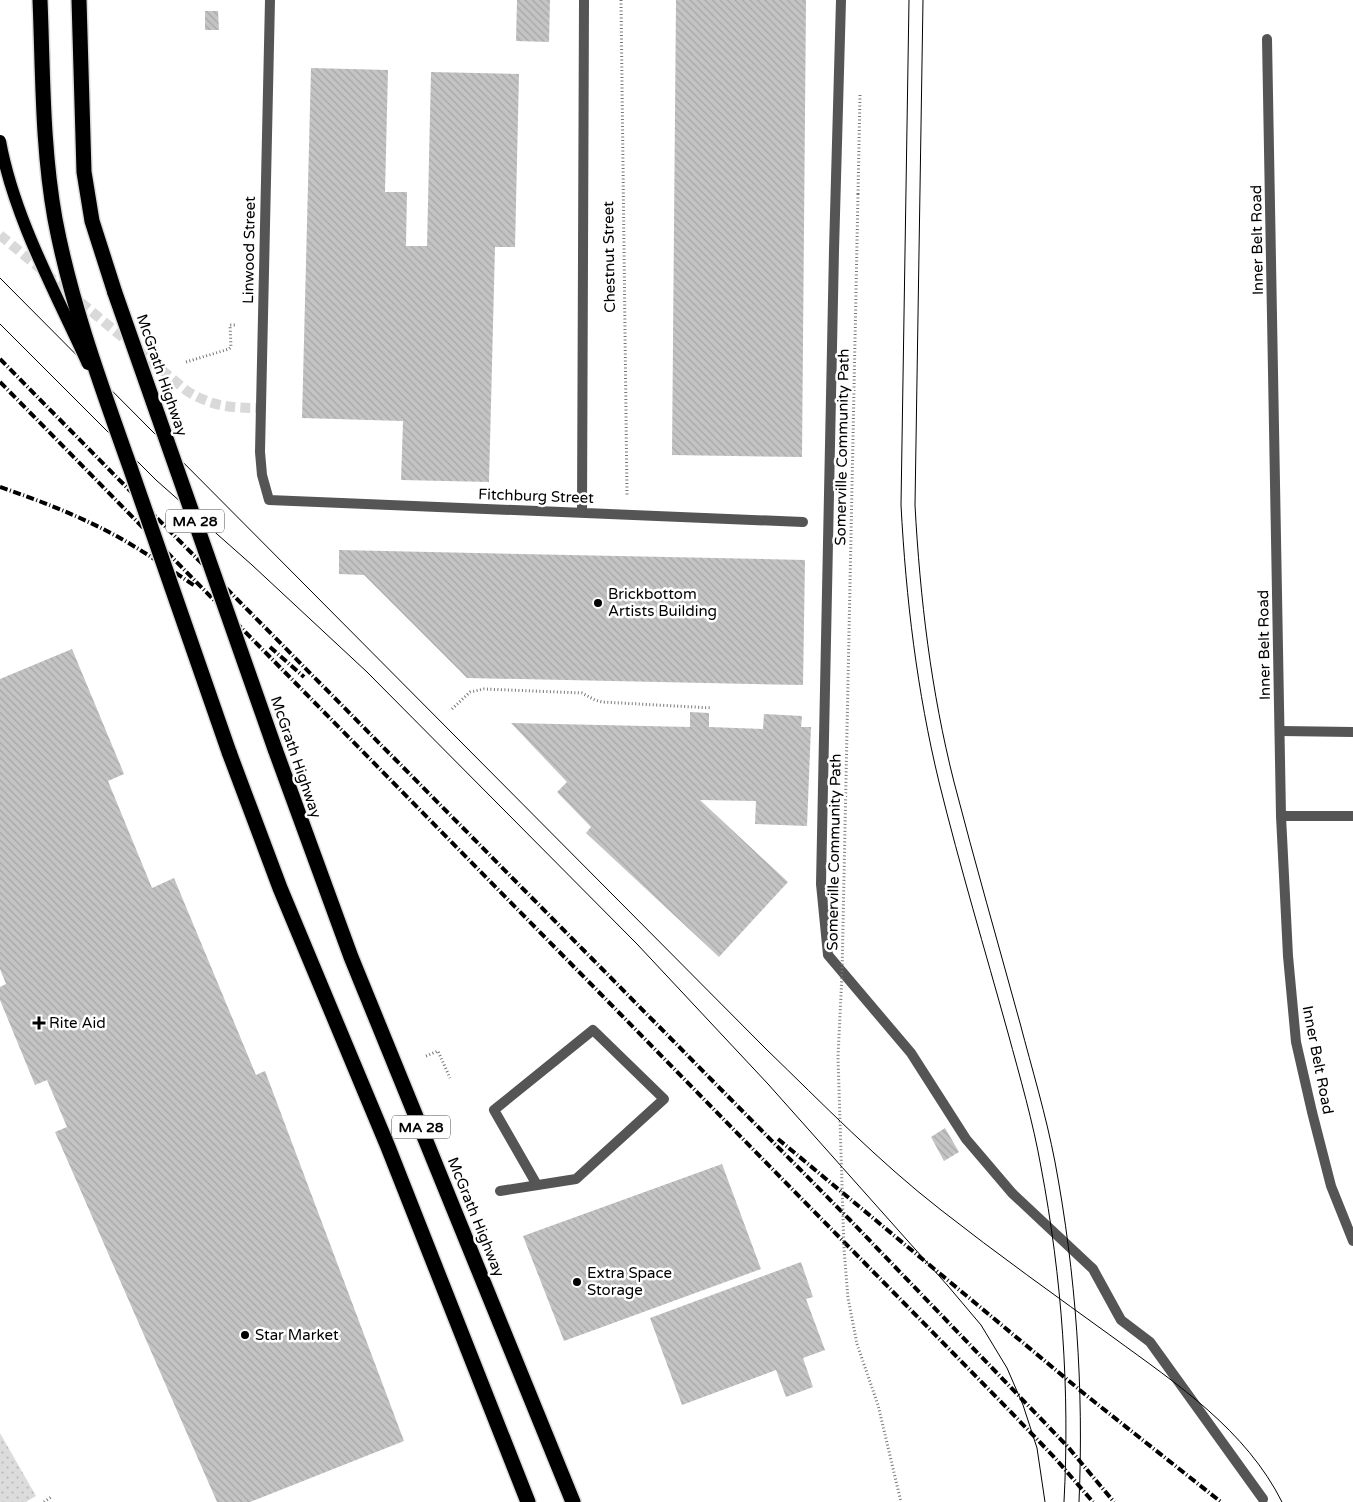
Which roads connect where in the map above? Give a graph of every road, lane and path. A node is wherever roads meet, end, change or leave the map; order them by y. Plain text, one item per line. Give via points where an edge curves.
1 (40, 0) edge
2 (79, 0) edge
3 (270, 0) edge
4 (584, 0) edge
5 (621, 0) edge
6 (841, 0) edge
7 (1267, 39) dead end
8 (0, 141) edge
9 (858, 194) dead end
10 (236, 325) dead end
11 (186, 362) dead end
12 (112, 417) junction
13 (269, 500) joint
14 (582, 513) junction
15 (627, 514) junction
16 (803, 522) dead end
17 (712, 708) dead end
18 (452, 709) dead end
19 (1281, 730) junction
20 (1353, 732) edge
21 (1281, 816) junction
22 (1353, 816) edge
23 (426, 1056) dead end
24 (450, 1078) dead end
25 (537, 1185) junction
26 (500, 1191) dead end
27 (1353, 1241) edge
28 (50, 1497) dead end
29 (1263, 1499) dead end
30 (44, 1502) edge
31 (528, 1502) edge
32 (573, 1502) edge
33 (902, 1502) edge

1 - 12 highway, MA 28, bridge via 44,116 54,212 76,306
2 - 32 highway, McGrath Highway / MA 28, bridge via 84,172 92,221 115,293 354,966
3 - 13 street, Linwood Street via 260,452
4 - 14 street, Chestnut Street
5 - 15 path, Chestnut Street
6 - 29 street via 821,884 828,955 911,1053 966,1139 1012,1193 1094,1269 1121,1320 1150,1342
7 - 19 street, Inner Belt Road
8 - 12 main road, bridge via 14,195 34,246
9 - 33 path, Somerville Community Path, bridge via 838,1057 844,1249 850,1314 878,1405
10 - 11 path via 230,324 229,349
12 - 31 highway, MA 28, bridge via 280,888 391,1155
13 - 14 street, Fitchburg Street
14 - 15 street, Fitchburg Street
15 - 16 street, Fitchburg Street
17 - 18 path via 602,702 582,692 484,689 470,692
19 - 20 street
19 - 21 street, Inner Belt Road
21 - 22 street
21 - 27 street, Inner Belt Road via 1296,1042 1331,1186
23 - 24 path via 438,1051
25 - 25 street via 576,1179 664,1099 593,1030 494,1110
25 - 26 street
28 - 30 path

